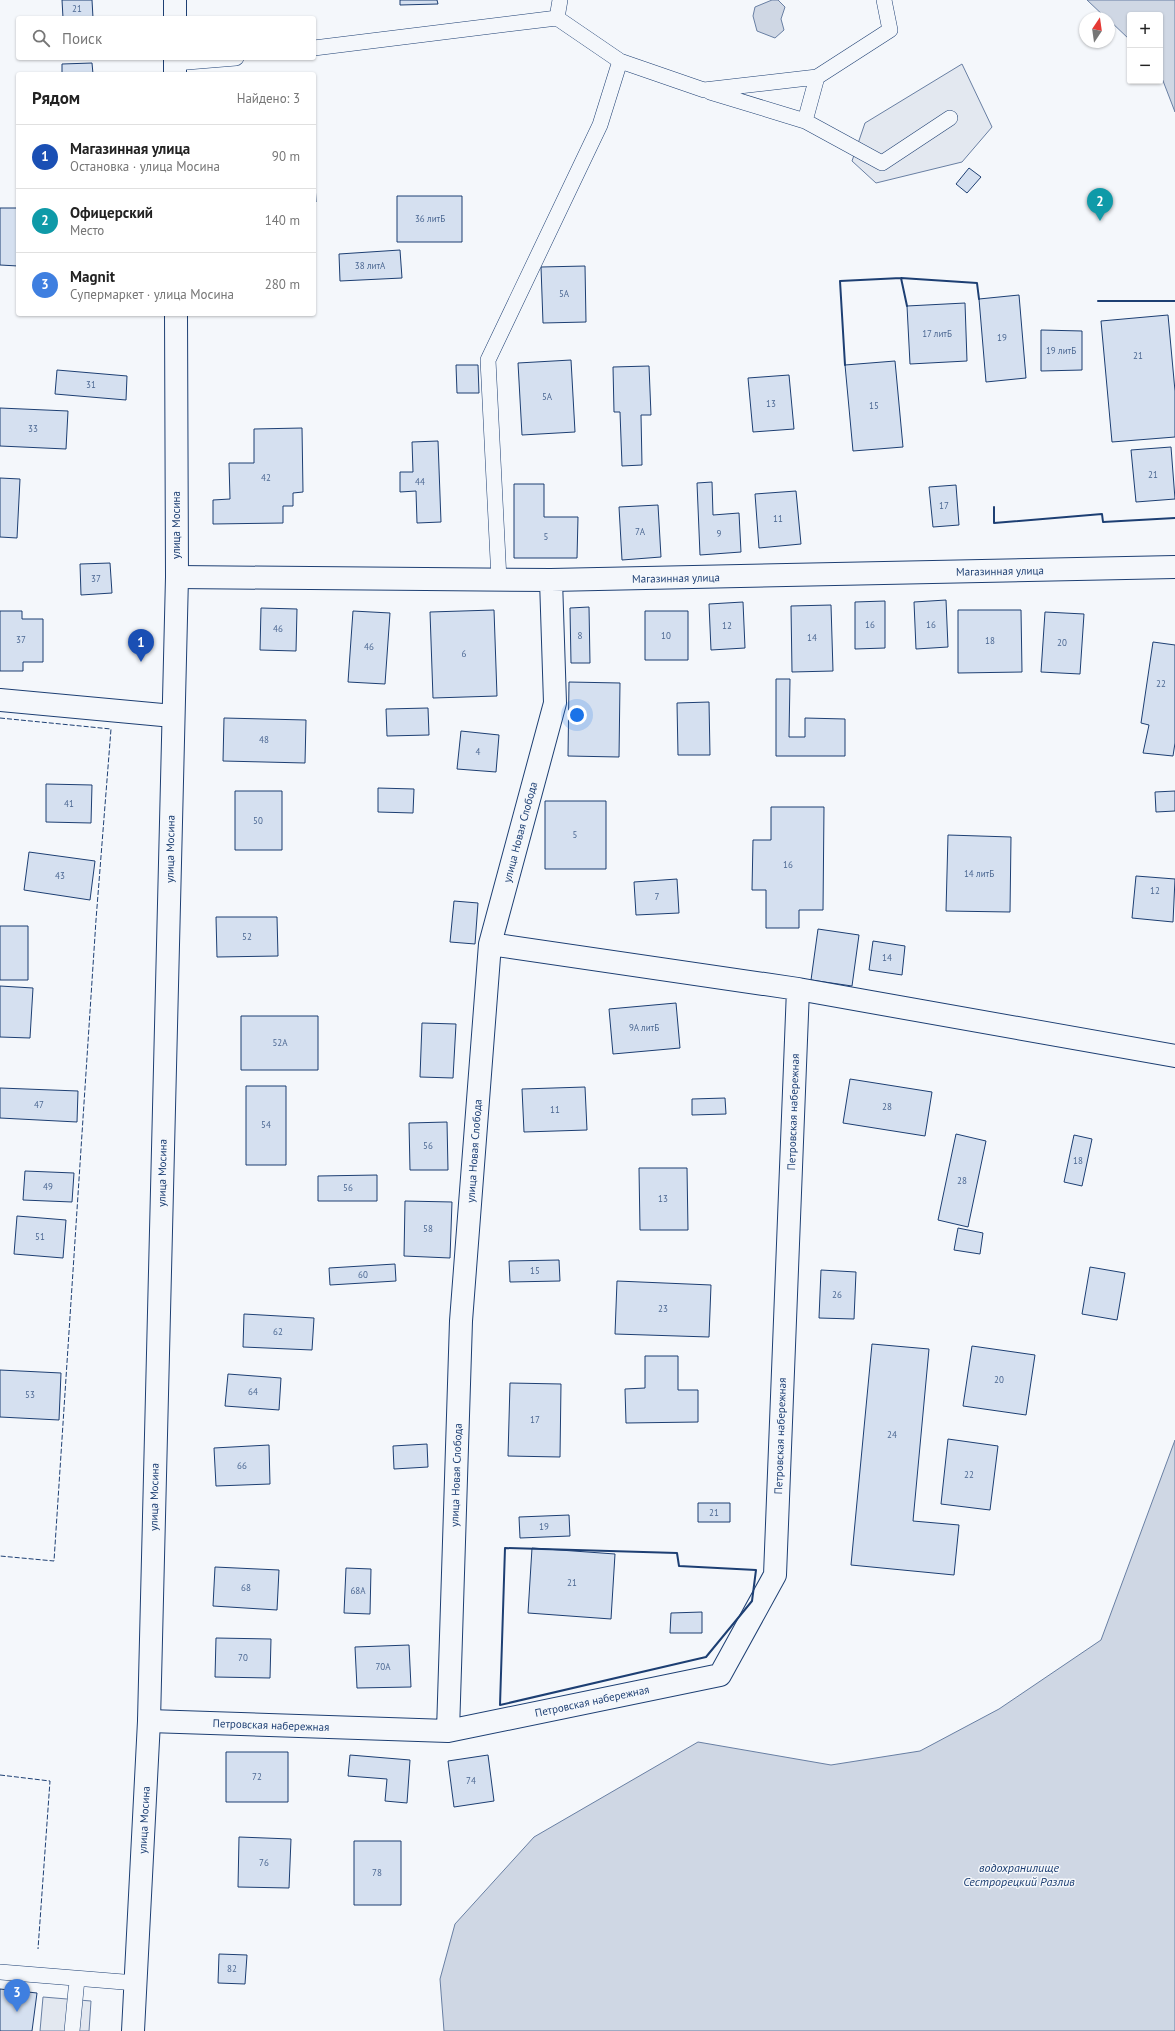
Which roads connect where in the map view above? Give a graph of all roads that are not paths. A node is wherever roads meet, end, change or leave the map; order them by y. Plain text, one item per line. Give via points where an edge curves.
1 (175, 0) edge
2 (560, 0) edge
3 (884, 0) edge
4 (175, 16) edge
5 (557, 18) junction
6 (316, 48) edge
7 (219, 60) edge
8 (620, 61) junction
9 (175, 65) edge
10 (818, 77) junction
11 (704, 90) junction
12 (950, 118) dead end
13 (805, 121) junction
14 (176, 316) edge
15 (1175, 567) edge
16 (176, 577) junction
17 (499, 580) junction
18 (551, 580) junction
19 (0, 700) edge
20 (173, 716) junction
21 (490, 944) junction
22 (798, 989) junction
23 (1175, 1056) edge
24 (148, 1721) junction
25 (448, 1731) junction
26 (0, 1972) edge
27 (77, 1980) junction
28 (136, 1983) junction
29 (72, 2031) edge
30 (133, 2031) edge

1 - 4 street
2 - 5 lane
3 - 10 lane via 890,30
5 - 6 lane
5 - 8 lane
7 - 9 lane
8 - 11 lane
8 - 17 lane via 600,125 488,360
10 - 11 lane
10 - 13 lane
11 - 13 lane
12 - 13 lane via 882,163
14 - 16 street, улица Мосина
15 - 18 street, Магазинная улица
16 - 17 street, Магазинная улица
16 - 20 street, улица Мосина
17 - 18 street, Магазинная улица
18 - 21 street, улица Новая Слобода via 555,703
19 - 20 street
20 - 24 street, улица Мосина
21 - 22 street
21 - 25 street, улица Новая Слобода via 462,1321
22 - 23 street
22 - 25 street, Петровская набережная via 775,1574 720,1675
24 - 25 street, Петровская набережная
24 - 28 street, улица Мосина
26 - 27 lane
27 - 28 lane
27 - 29 lane
28 - 30 street, улица Мосина

